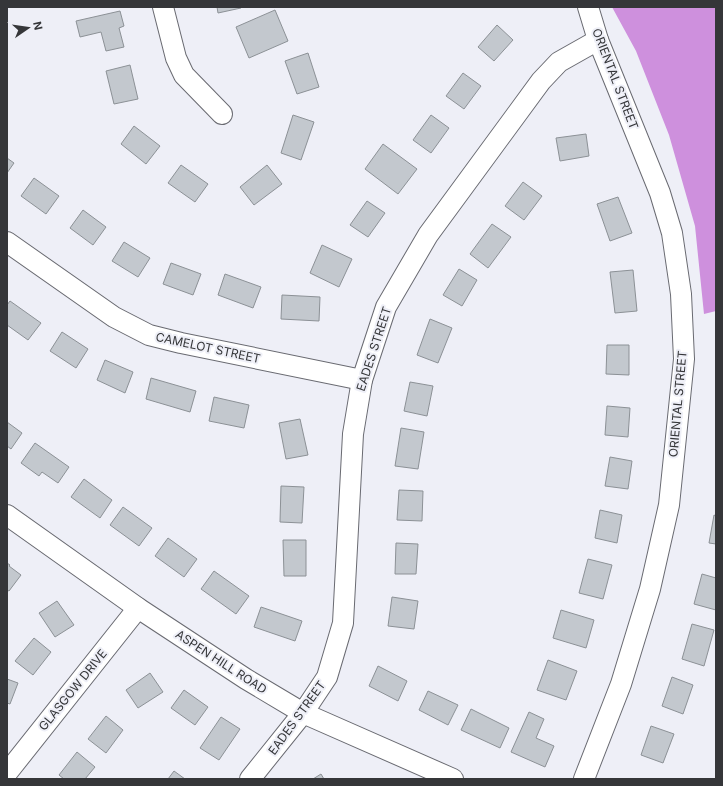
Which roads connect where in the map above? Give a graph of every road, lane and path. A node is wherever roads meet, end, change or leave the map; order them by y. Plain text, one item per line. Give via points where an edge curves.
1 (163, 7) edge
2 (588, 7) edge
3 (598, 40) junction
4 (222, 114) dead end
5 (7, 242) edge
6 (362, 380) junction
7 (7, 515) edge
8 (138, 608) junction
9 (303, 713) junction
10 (9, 766) edge
11 (250, 779) edge
12 (453, 779) edge
13 (584, 779) edge

1 - 4 street via 176,58 184,75
2 - 3 street, ORIENTAL STREET
3 - 6 street, EADES STREET via 559,62 541,81 428,235 386,307
3 - 13 street, ORIENTAL STREET via 660,193 672,233 682,294 684,359 669,505 650,589 621,684
5 - 6 street, CAMELOT STREET via 114,317 149,335
6 - 9 street, EADES STREET via 353,434 343,623 327,677
7 - 8 street, ASPEN HILL ROAD
8 - 9 street, ASPEN HILL ROAD
8 - 10 street, GLASGOW DRIVE
9 - 11 street, EADES STREET
9 - 12 street, ASPEN HILL ROAD

